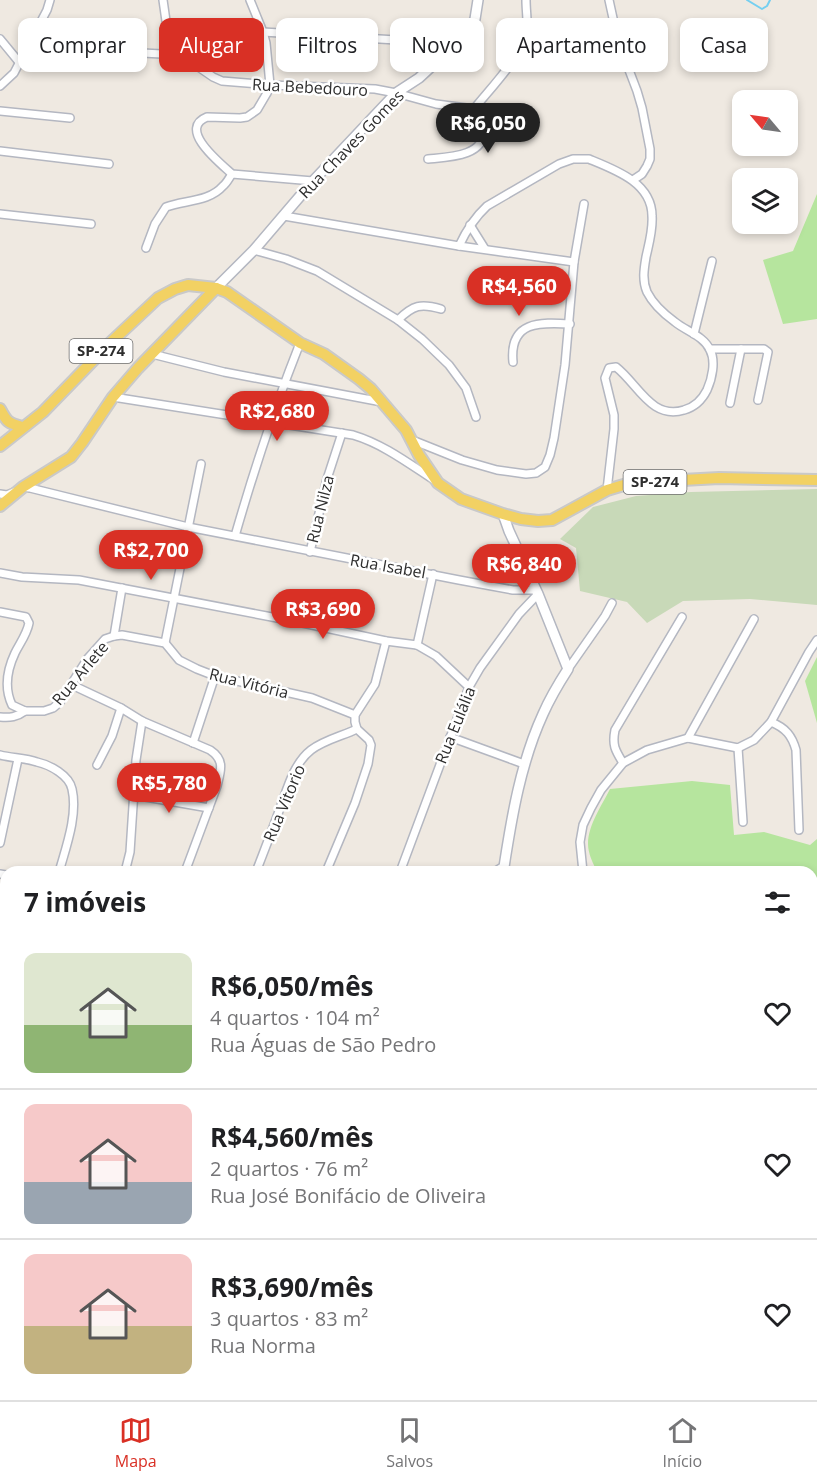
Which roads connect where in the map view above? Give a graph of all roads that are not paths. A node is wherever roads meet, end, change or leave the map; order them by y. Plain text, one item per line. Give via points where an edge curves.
1 (50, 0) edge
2 (163, 0) edge
3 (250, 0) edge
4 (478, 0) edge
5 (526, 0) edge
6 (609, 0) edge
7 (43, 18) edge
8 (166, 18) edge
9 (257, 18) edge
10 (475, 18) edge
11 (264, 32) edge
12 (264, 37) edge
13 (0, 39) edge
14 (390, 40) edge
15 (18, 61) edge
16 (18, 64) edge
17 (206, 72) edge
18 (425, 72) edge
19 (270, 85) junction
20 (0, 86) edge
21 (396, 93) junction
22 (474, 109) junction
23 (0, 111) edge
24 (70, 118) dead end
25 (0, 151) edge
26 (428, 159) dead end
27 (109, 164) dead end
28 (231, 174) junction
29 (633, 180) junction
30 (313, 181) junction
31 (584, 204) dead end
32 (0, 214) edge
33 (284, 216) junction
34 (91, 224) dead end
35 (470, 225) junction
36 (459, 246) junction
37 (146, 248) dead end
38 (485, 249) junction
39 (254, 250) junction
40 (712, 261) dead end
41 (574, 262) junction
42 (216, 288) junction
43 (441, 309) dead end
44 (398, 320) junction
45 (570, 324) junction
46 (694, 334) junction
47 (300, 343) junction
48 (741, 349) junction
49 (710, 350) junction
50 (152, 354) junction
51 (513, 362) dead end
52 (284, 383) junction
53 (113, 397) junction
54 (758, 400) dead end
55 (382, 402) junction
56 (730, 403) dead end
57 (0, 409) edge
58 (476, 417) dead end
59 (270, 423) junction
60 (22, 427) junction
61 (342, 433) junction
62 (412, 440) junction
63 (0, 446) edge
64 (201, 464) dead end
65 (817, 480) edge
66 (438, 483) junction
67 (20, 489) junction
68 (607, 490) junction
69 (0, 495) edge
70 (0, 506) edge
71 (502, 514) junction
72 (188, 527) junction
73 (235, 536) junction
74 (310, 552) junction
75 (0, 573) edge
76 (433, 574) junction
77 (122, 588) junction
78 (537, 592) junction
79 (175, 599) junction
80 (612, 603) dead end
81 (0, 612) edge
82 (682, 617) dead end
83 (754, 619) dead end
84 (114, 636) junction
85 (817, 640) edge
86 (386, 641) junction
87 (165, 643) junction
88 (417, 645) junction
89 (568, 669) junction
90 (215, 676) junction
91 (72, 685) junction
92 (469, 687) junction
93 (121, 708) junction
94 (25, 711) junction
95 (355, 715) junction
96 (0, 717) edge
97 (142, 721) junction
98 (771, 722) junction
99 (357, 729) junction
100 (450, 737) junction
101 (688, 738) junction
102 (193, 743) junction
103 (738, 748) junction
104 (0, 755) edge
105 (18, 759) junction
106 (623, 763) junction
107 (524, 764) junction
108 (97, 765) dead end
109 (134, 795) junction
110 (208, 808) junction
111 (743, 822) dead end
112 (799, 830) dead end
113 (0, 843) edge
114 (61, 866) edge
115 (126, 866) edge
116 (187, 866) edge
117 (258, 866) edge
118 (329, 866) edge
119 (402, 866) edge
120 (502, 866) edge
121 (582, 866) edge

1 - 7 street
2 - 8 street
3 - 9 street
4 - 10 street, Rua Chaves Gomes
5 - 22 street via 527,31 519,53
6 - 29 street via 648,139 650,159 642,174
11 - 14 street
12 - 19 street
13 - 15 street
16 - 20 street via 14,74
17 - 19 street, Rua Bebedouro via 222,81
18 - 21 street, Rua Chaves Gomes
19 - 21 street, Rua Bebedouro
19 - 28 street via 253,114 240,118 207,117 198,123 197,135 202,144
21 - 22 street, Rua Bebedouro
21 - 30 street, Rua Chaves Gomes
22 - 26 street via 485,124 477,148 465,154
23 - 24 street
25 - 27 street
28 - 30 street
28 - 37 street via 214,194 166,207
29 - 35 street via 589,159 565,161 487,206
29 - 46 street via 650,202 653,214 644,283 663,313
30 - 33 street, Rua Chaves Gomes
31 - 41 street
32 - 34 street
33 - 36 street
33 - 39 street, Rua Chaves Gomes
35 - 36 street
35 - 38 street
36 - 38 street
38 - 41 street
39 - 42 street, Rua Chaves Gomes
39 - 44 street via 317,271
40 - 46 street
41 - 45 street
42 - 47 main road, SP-274
42 - 50 main road
42 - 60 main road, SP-274 via 188,285 158,298 43,412
43 - 44 street via 415,307
44 - 58 street via 449,365 466,388
45 - 51 street via 527,327 515,339
45 - 62 street via 554,438 545,467 526,474 497,470
46 - 49 street
47 - 52 street
47 - 55 main road, SP-274 via 345,368
48 - 49 street
48 - 54 street via 768,352
48 - 56 street
49 - 68 street via 712,373 706,392 695,406 677,412 657,408 622,371 609,368 605,378 614,429
50 - 52 street
50 - 53 main road
52 - 55 street
52 - 59 street
53 - 59 street
53 - 67 main road via 71,457
55 - 62 main road, SP-274
57 - 60 main road via 6,421
59 - 61 street
59 - 73 street
60 - 63 main road, SP-274
61 - 66 street via 379,446
61 - 74 street, Rua Nilza
62 - 66 main road, SP-274
64 - 72 street
65 - 68 main road, SP-274 via 719,478 645,482
66 - 71 main road, SP-274 via 461,499
67 - 69 street, Rua Isabel
67 - 70 main road
67 - 72 street, Rua Isabel via 30,488
68 - 71 main road, SP-274 via 552,520
71 - 78 street
72 - 73 street, Rua Isabel
72 - 79 street
73 - 74 street, Rua Isabel
74 - 76 street, Rua Isabel
75 - 77 street
76 - 78 street, Rua Isabel
76 - 88 street
77 - 79 street
77 - 84 street, Rua Arlete
78 - 89 street
78 - 92 street, Rua Eulália
79 - 86 street
79 - 87 street
80 - 89 street
81 - 94 street via 26,617 29,622 7,680 12,705
82 - 106 street via 615,730 615,750
83 - 101 street
84 - 87 street
84 - 91 street, Rua Arlete via 105,639 88,658
85 - 98 street
86 - 88 street
86 - 95 street via 375,684
87 - 90 street, Rua Vitória via 179,660
88 - 92 street via 436,656
89 - 107 street via 542,715
90 - 95 street, Rua Vitória via 312,698
90 - 102 street
91 - 93 street
91 - 94 street, Rua Arlete via 52,708
92 - 100 street, Rua Eulália
93 - 97 street
93 - 108 street
94 - 96 street, Rua Arlete via 18,716
95 - 99 street
97 - 102 street
97 - 109 street
98 - 103 street via 754,740
98 - 112 street via 788,732 796,750
99 - 117 street, Rua Vitorio via 322,744 302,760
99 - 118 street via 369,740 371,754
100 - 107 street
100 - 119 street, Rua Eulália
101 - 103 street
101 - 106 street via 647,750
102 - 110 street via 220,759 220,775
103 - 111 street
104 - 105 street
105 - 113 street
105 - 114 street via 48,766 66,778 72,788 72,818
106 - 121 street via 601,790 583,825
107 - 120 street
109 - 110 street
109 - 115 street
110 - 116 street

